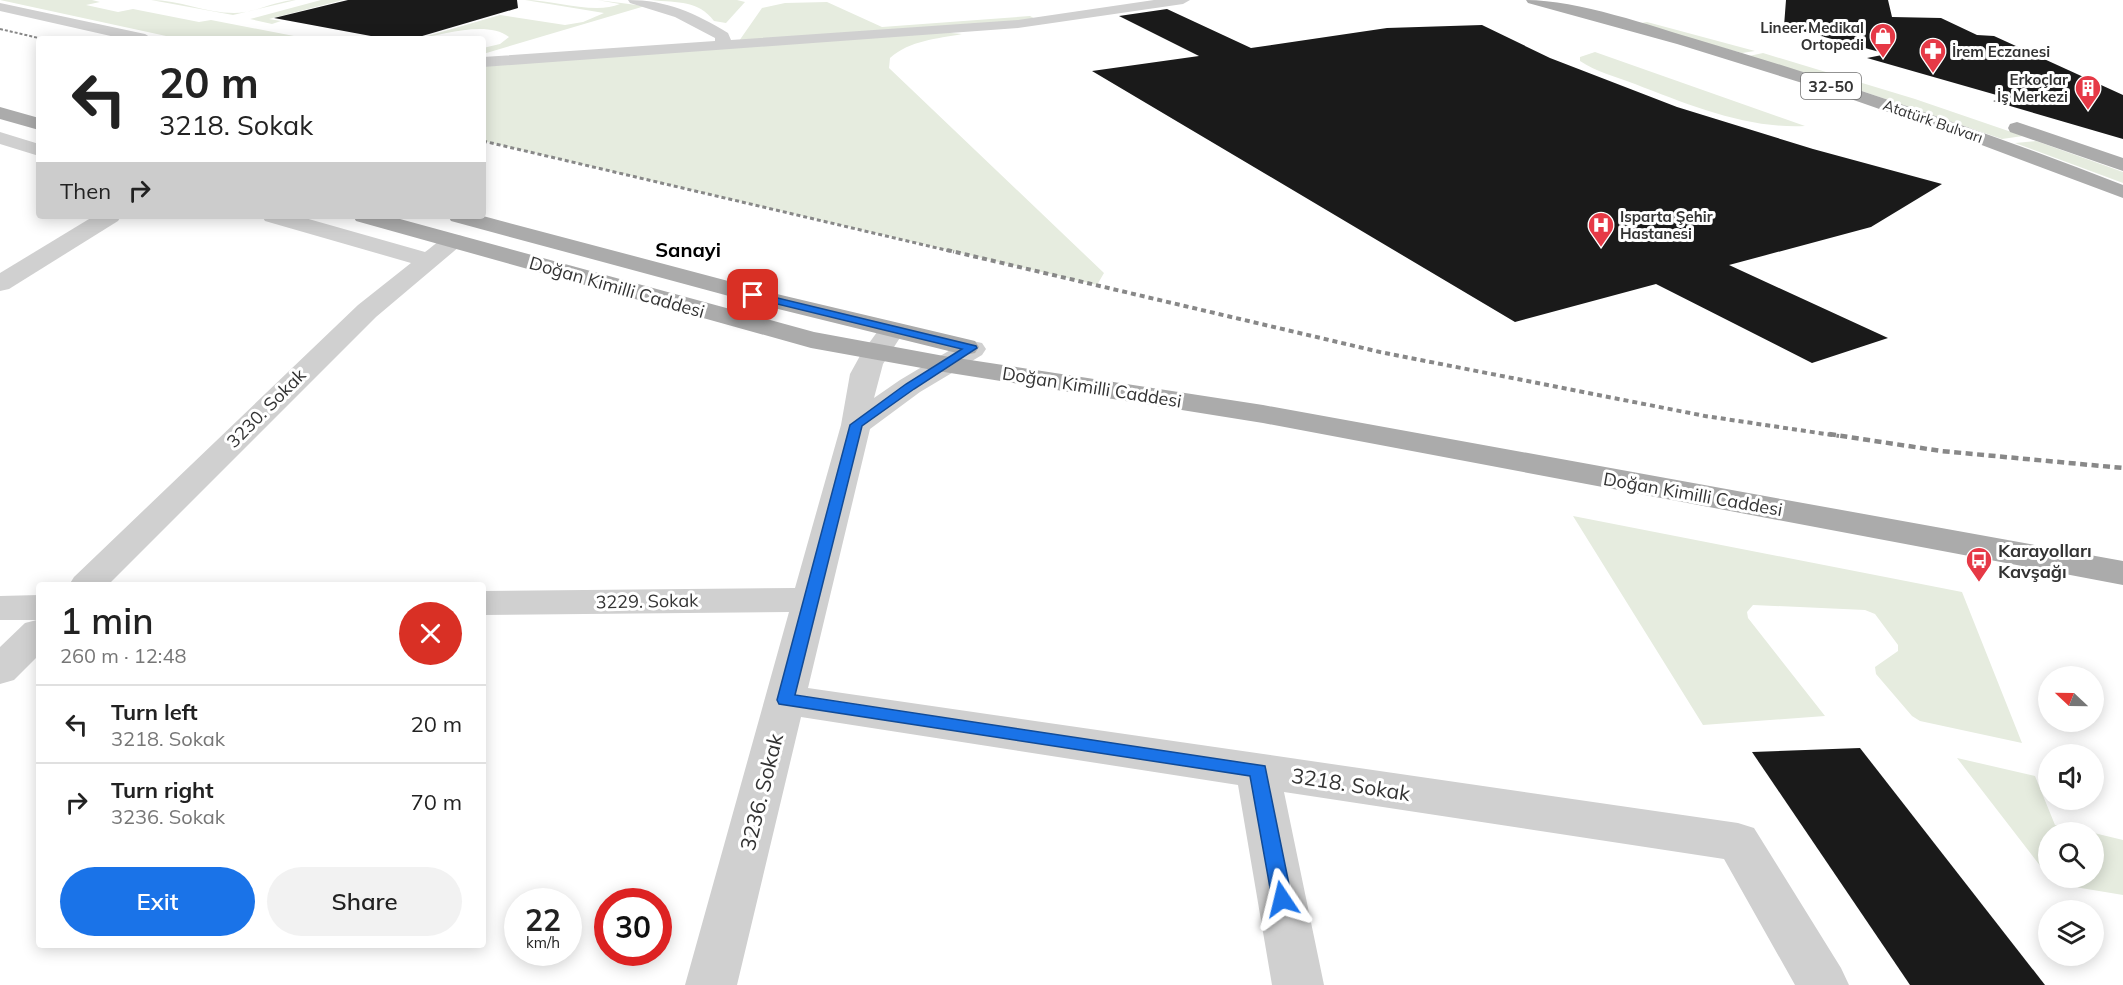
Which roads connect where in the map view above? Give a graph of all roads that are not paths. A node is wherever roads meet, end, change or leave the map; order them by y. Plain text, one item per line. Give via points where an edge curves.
1 (635, 0) edge
2 (1183, 0) edge
3 (1533, 0) edge
4 (1576, 0) edge
5 (0, 7) edge
6 (131, 36) edge
7 (723, 44) junction
8 (486, 62) edge
9 (1822, 65) dead end
10 (4, 116) edge
11 (1998, 122) dead end
12 (36, 123) edge
13 (0, 138) edge
14 (36, 149) edge
15 (2123, 165) edge
16 (2123, 192) edge
17 (105, 219) edge
18 (283, 219) edge
19 (385, 219) edge
20 (457, 229) edge
21 (429, 261) junction
22 (0, 284) edge
23 (892, 330) junction
24 (972, 348) junction
25 (874, 352) junction
26 (944, 364) junction
27 (1263, 414) junction
28 (856, 425) junction
29 (2123, 573) edge
30 (90, 582) edge
31 (811, 600) junction
32 (486, 603) edge
33 (36, 607) edge
34 (0, 608) edge
35 (36, 635) edge
36 (0, 670) edge
37 (785, 700) junction
38 (1258, 771) junction
39 (711, 985) edge
40 (1298, 985) edge
41 (1823, 985) edge

1 - 7 street via 668,9 711,29 723,36
2 - 7 street via 1018,24
3 - 16 main road, Atatürk Bulvarı / 32-50 via 1840,89
4 - 9 main road, 32-50
5 - 6 street
7 - 8 street
10 - 12 main road
11 - 15 main road, Atatürk Bulvarı
13 - 14 street
17 - 22 street
18 - 21 street
19 - 20 main road, Doğan Kimilli Caddesi
20 - 21 street, 3230. Sokak
20 - 23 main road, Doğan Kimilli Caddesi
20 - 25 main road, Doğan Kimilli Caddesi via 747,324
21 - 30 street, 3230. Sokak via 367,310
23 - 24 main road, Doğan Kimilli Caddesi
23 - 25 street, 3236. Sokak
24 - 26 street
24 - 27 main road, Doğan Kimilli Caddesi
25 - 26 main road, Doğan Kimilli Caddesi
25 - 28 street, 3236. Sokak via 862,378
26 - 27 main road, Doğan Kimilli Caddesi
26 - 28 street
27 - 29 main road, Doğan Kimilli Caddesi
28 - 31 street, 3236. Sokak
31 - 32 street, 3229. Sokak
31 - 37 street, 3236. Sokak
33 - 34 street
35 - 36 street
37 - 38 street, 3218. Sokak
37 - 39 street, 3236. Sokak
38 - 40 street
38 - 41 street, 3218. Sokak via 1738,842

